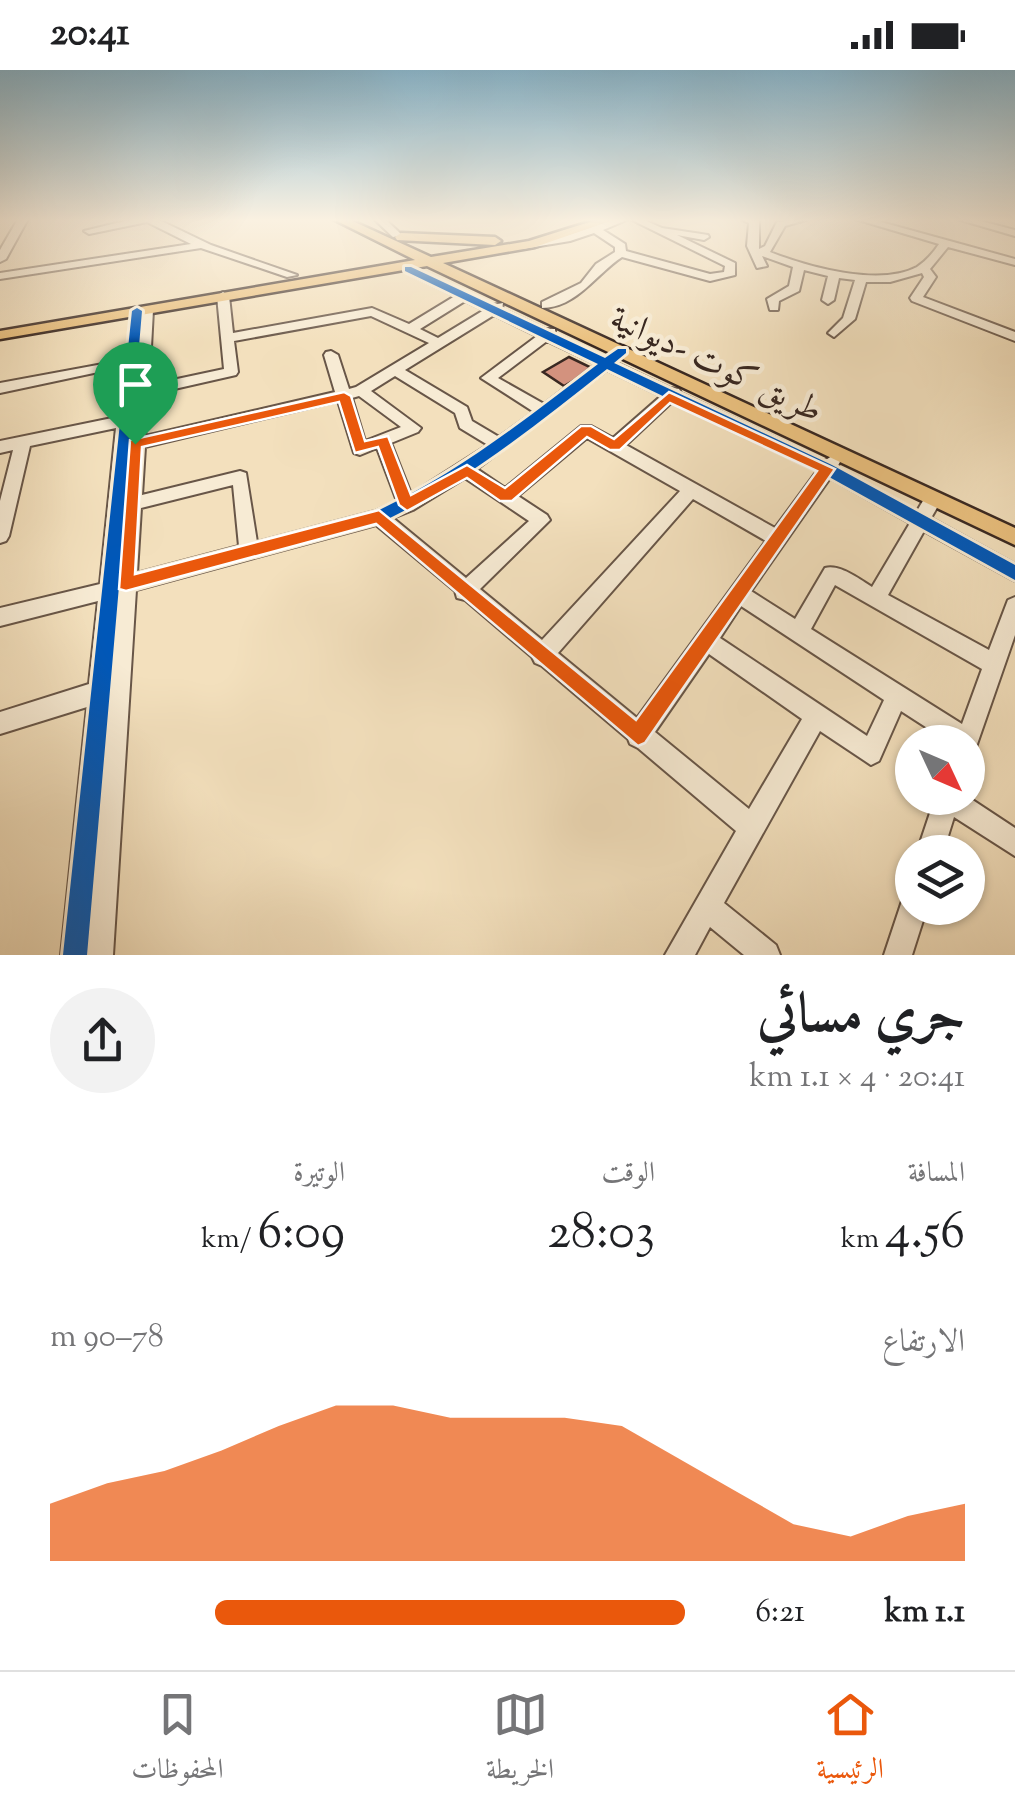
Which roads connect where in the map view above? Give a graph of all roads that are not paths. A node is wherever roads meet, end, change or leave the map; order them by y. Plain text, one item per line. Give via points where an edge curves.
1 (83, 260) edge
2 (107, 260) edge
3 (245, 260) edge
4 (376, 260) edge
5 (413, 260) edge
6 (415, 260) edge
7 (443, 260) edge
8 (486, 260) edge
9 (610, 260) edge
10 (644, 260) edge
11 (719, 260) edge
12 (773, 260) edge
13 (931, 260) edge
14 (410, 261) junction
15 (82, 264) junction
16 (371, 266) junction
17 (799, 267) junction
18 (924, 268) junction
19 (834, 274) junction
20 (0, 276) edge
21 (291, 276) junction
22 (862, 276) junction
23 (478, 278) junction
24 (202, 295) junction
25 (223, 296) junction
26 (511, 298) junction
27 (828, 300) dead end
28 (546, 305) junction
29 (774, 307) dead end
30 (142, 310) junction
31 (493, 310) junction
32 (83, 315) junction
33 (563, 323) junction
34 (0, 325) edge
35 (411, 329) junction
36 (834, 333) dead end
37 (0, 334) edge
38 (546, 336) junction
39 (1015, 336) edge
40 (227, 338) junction
41 (439, 343) junction
42 (622, 351) junction
43 (331, 355) dead end
44 (130, 362) junction
45 (604, 365) junction
46 (395, 370) junction
47 (684, 381) junction
48 (0, 388) edge
49 (361, 391) junction
50 (138, 392) junction
51 (344, 396) junction
52 (669, 396) junction
53 (544, 411) junction
54 (124, 421) junction
55 (382, 440) junction
56 (23, 442) junction
57 (135, 444) junction
58 (500, 445) junction
59 (615, 446) junction
60 (0, 447) edge
61 (833, 461) junction
62 (467, 471) junction
63 (692, 490) junction
64 (506, 497) junction
65 (933, 499) junction
66 (131, 504) junction
67 (407, 505) junction
68 (379, 517) junction
69 (921, 521) junction
70 (1015, 523) edge
71 (0, 536) edge
72 (1015, 537) edge
73 (778, 539) junction
74 (249, 552) junction
75 (1015, 572) edge
76 (117, 587) junction
77 (464, 592) junction
78 (738, 594) junction
79 (876, 598) junction
80 (1015, 606) edge
81 (0, 617) edge
82 (798, 632) junction
83 (706, 640) junction
84 (542, 656) junction
85 (994, 664) junction
86 (98, 692) junction
87 (897, 696) junction
88 (816, 716) junction
89 (0, 723) edge
90 (941, 725) edge
91 (973, 725) edge
92 (638, 736) junction
93 (973, 815) edge
94 (752, 828) junction
95 (1015, 843) edge
96 (707, 906) junction
97 (908, 925) edge
98 (75, 955) edge
99 (100, 955) edge
100 (678, 955) edge
101 (766, 955) edge
102 (898, 955) edge

1 - 15 street
2 - 15 street
3 - 21 street
4 - 16 main road
5 - 16 main road
6 - 14 main road, طريق كوت -ديوانية
7 - 23 main road, طريق كوت -ديوانية
8 - 23 main road
9 - 28 street via 585,286
10 - 11 street via 710,278 729,275 731,266
12 - 17 street
13 - 18 street
14 - 16 main road
14 - 23 street
15 - 20 street
16 - 21 main road
16 - 25 main road
17 - 19 street
17 - 29 street via 795,288 773,299
18 - 22 street
18 - 39 street via 930,278 916,298
19 - 22 street
19 - 27 street
21 - 24 main road
22 - 36 street via 849,319
23 - 26 main road, طريق كوت -ديوانية
23 - 28 main road, طريق كوت -ديوانية
23 - 31 street
23 - 35 street
24 - 25 main road
24 - 30 main road
24 - 32 main road
25 - 40 street
26 - 31 street
26 - 33 main road, طريق كوت -ديوانية
28 - 70 main road, طريق كوت -ديوانية
30 - 32 main road
30 - 44 street
30 - 50 street
31 - 38 street
31 - 41 street
32 - 34 main road
32 - 37 main road
33 - 38 street
33 - 42 main road, طريق كوت -ديوانية
35 - 40 street via 372,312
35 - 41 street
38 - 45 street
38 - 53 street via 488,378
40 - 50 street via 231,372
41 - 46 street
42 - 45 street
42 - 47 main road, طريق كوت -ديوانية
43 - 51 street
44 - 48 street
44 - 54 street
45 - 52 street
45 - 53 street
46 - 49 street
46 - 58 street via 462,411 465,424
47 - 52 street
47 - 61 main road, طريق كوت -ديوانية
49 - 51 street
49 - 55 street via 412,428
50 - 57 street
51 - 55 street via 360,449
51 - 57 street
52 - 59 street
52 - 61 street
53 - 58 street
54 - 56 street
54 - 76 street
55 - 67 street
56 - 60 street
56 - 71 street
57 - 66 street
58 - 62 street
59 - 63 street
59 - 64 street via 586,430
61 - 65 main road, طريق كوت -ديوانية
61 - 69 street
61 - 73 street
62 - 64 street
62 - 67 street
63 - 73 street
63 - 84 street
64 - 77 street via 541,520
65 - 69 street
65 - 72 main road, طريق كوت -ديوانية
66 - 74 street via 240,476
66 - 76 street
67 - 68 street
68 - 74 street
68 - 77 street
69 - 75 street
69 - 79 street
73 - 78 street
74 - 76 street
76 - 81 street
76 - 86 street
76 - 99 street
77 - 84 street
78 - 82 street
78 - 83 street
79 - 82 street via 832,574
79 - 85 street
80 - 85 street
82 - 87 street
83 - 88 street
83 - 92 street
84 - 92 street
85 - 91 street
86 - 89 street
86 - 98 street
87 - 88 street via 872,753
87 - 90 street
88 - 94 street
92 - 94 street
93 - 95 street
94 - 96 street
96 - 100 street
96 - 101 street
97 - 102 street

